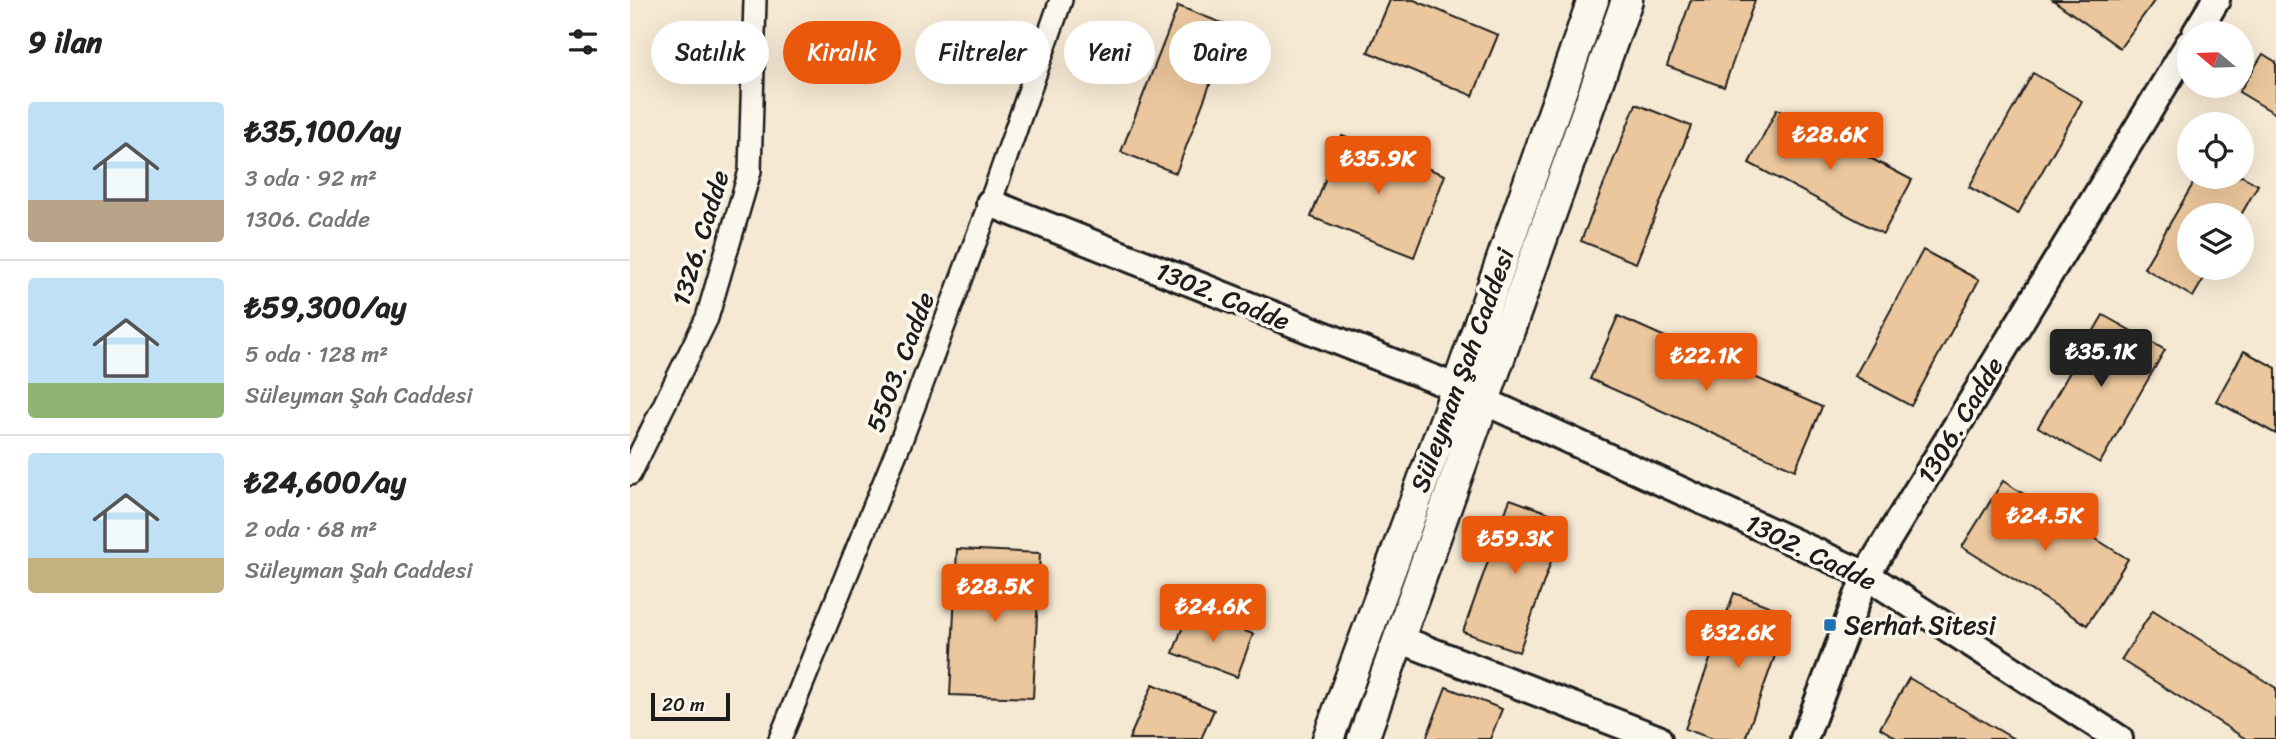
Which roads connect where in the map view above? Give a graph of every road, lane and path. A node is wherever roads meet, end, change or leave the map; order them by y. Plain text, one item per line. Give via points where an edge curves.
1 (755, 0) edge
2 (1060, 0) edge
3 (1592, 0) edge
4 (1627, 0) edge
5 (2216, 0) edge
6 (2203, 21) edge
7 (2177, 64) edge
8 (990, 203) junction
9 (1457, 388) junction
10 (1484, 401) junction
11 (630, 474) edge
12 (1866, 575) junction
13 (1399, 639) junction
14 (780, 739) edge
15 (1328, 739) edge
16 (1363, 739) edge
17 (1658, 739) edge
18 (1804, 739) edge
19 (2119, 739) edge

1 - 11 street, 1326. Cadde via 750,171 707,318
2 - 8 street, 5503. Cadde
3 - 9 main road, Süleyman Şah Caddesi
4 - 10 main road, Süleyman Şah Caddesi
5 - 6 street
7 - 12 street, 1306. Cadde
8 - 9 street, 1302. Cadde
8 - 14 street, 5503. Cadde via 902,438
9 - 15 main road, Süleyman Şah Caddesi
10 - 12 street, 1302. Cadde
10 - 13 main road, Süleyman Şah Caddesi
12 - 18 street, 1306. Cadde
12 - 19 street, 1302. Cadde
13 - 16 main road, Süleyman Şah Caddesi
13 - 17 street

